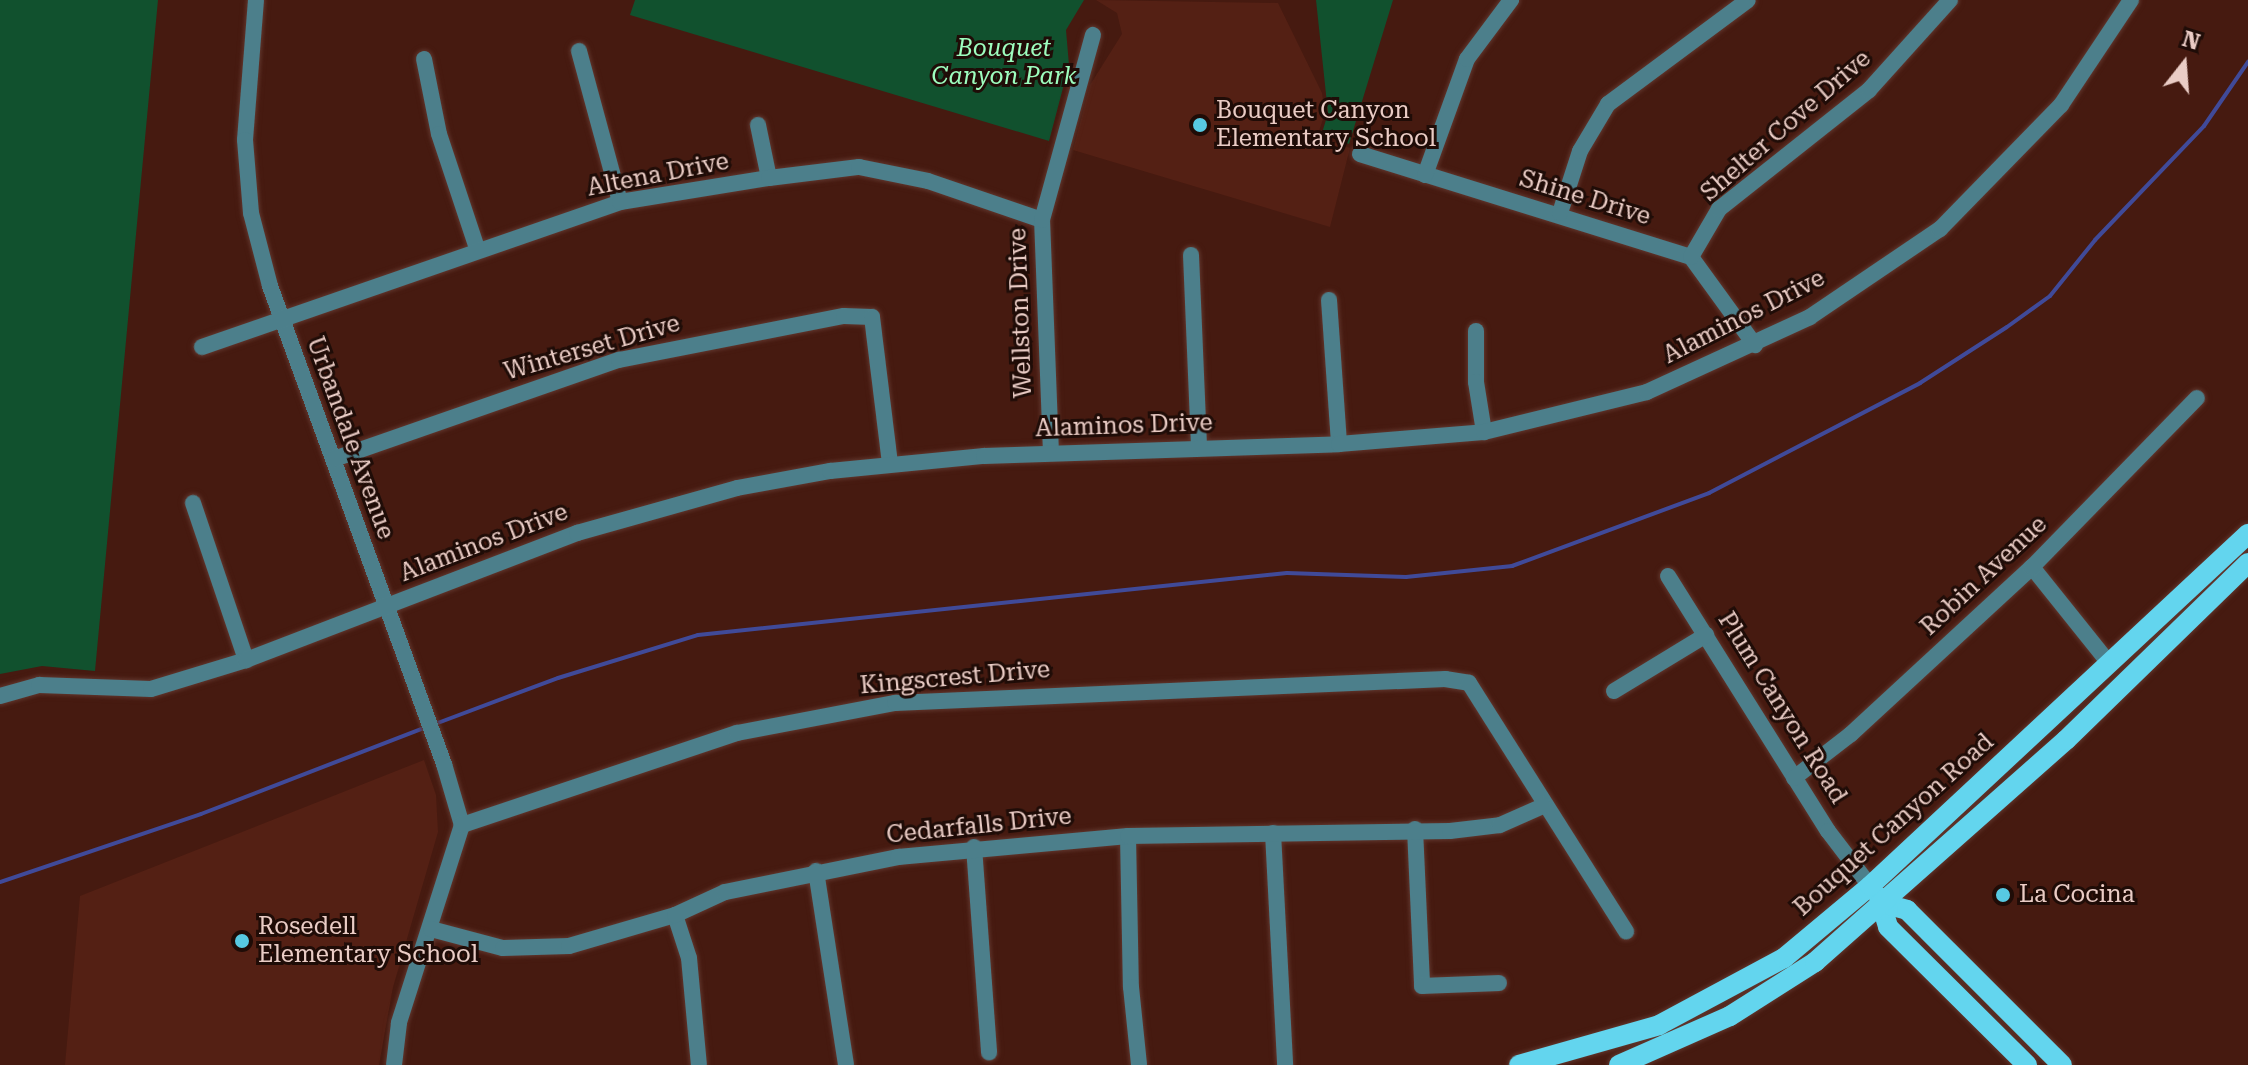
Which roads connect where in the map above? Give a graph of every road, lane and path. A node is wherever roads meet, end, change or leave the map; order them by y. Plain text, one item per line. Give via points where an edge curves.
1 (256, 0) edge
2 (1511, 0) edge
3 (1748, 0) edge
4 (1950, 0) edge
5 (2131, 0) edge
6 (1093, 35) dead end
7 (579, 51) dead end
8 (424, 59) dead end
9 (758, 125) dead end
10 (1360, 154) dead end
11 (1425, 175) junction
12 (769, 178) junction
13 (620, 202) junction
14 (1560, 213) junction
15 (1042, 220) junction
16 (477, 248) junction
17 (1191, 255) dead end
18 (1691, 257) junction
19 (1329, 300) dead end
20 (283, 321) junction
21 (1476, 331) dead end
22 (1755, 345) junction
23 (202, 347) dead end
24 (2197, 398) dead end
25 (1484, 432) junction
26 (1339, 444) junction
27 (1199, 447) junction
28 (1051, 453) junction
29 (334, 459) junction
30 (890, 464) junction
31 (193, 503) dead end
32 (2248, 534) edge
33 (2248, 563) edge
34 (2032, 567) junction
35 (1668, 576) dead end
36 (2193, 585) junction
37 (2209, 602) junction
38 (385, 607) junction
39 (1706, 635) junction
40 (246, 660) junction
41 (2109, 663) junction
42 (1614, 691) dead end
43 (0, 696) edge
44 (2067, 702) junction
45 (2066, 740) junction
46 (1794, 778) junction
47 (1543, 806) junction
48 (462, 825) junction
49 (1415, 829) junction
50 (1273, 833) junction
51 (1128, 836) junction
52 (974, 847) junction
53 (816, 871) junction
54 (1870, 886) junction
55 (1885, 904) junction
56 (675, 915) junction
57 (431, 929) junction
58 (1626, 931) dead end
59 (1499, 983) dead end
60 (989, 1052) dead end
61 (394, 1065) edge
62 (699, 1065) edge
63 (846, 1065) edge
64 (1139, 1065) edge
65 (1285, 1065) edge
66 (1519, 1065) edge
67 (1619, 1065) edge
68 (2027, 1065) edge
69 (2062, 1065) edge

1 - 20 street, Urbandale Avenue via 245,140 251,213
2 - 11 street via 1467,59
3 - 14 street via 1608,104 1580,151
4 - 18 street, Shelter Cove Drive via 1869,90 1719,209
5 - 22 street, Alaminos Drive via 2061,105 1940,229 1810,317
6 - 15 street, Wellston Drive
7 - 13 street
8 - 16 street via 439,134
9 - 12 street
10 - 11 street, Shine Drive
11 - 14 street, Shine Drive
12 - 13 street, Altena Drive
12 - 15 street, Altena Drive via 859,167 928,181
13 - 16 street, Altena Drive
14 - 18 street, Shine Drive
15 - 28 street, Wellston Drive
16 - 20 street, Altena Drive
17 - 27 street
18 - 22 street
19 - 26 street
20 - 23 street, Altena Drive
20 - 29 street, Urbandale Avenue
21 - 25 street via 1476,382
22 - 25 street, Alaminos Drive via 1647,392
24 - 34 street, Robin Avenue
25 - 26 street, Alaminos Drive
26 - 27 street, Alaminos Drive
27 - 28 street, Alaminos Drive
28 - 30 street, Alaminos Drive
29 - 30 street, Winterset Drive via 619,360 777,326 872,317
29 - 38 street, Urbandale Avenue
30 - 38 street, Alaminos Drive via 737,488 657,508
31 - 40 street
32 - 36 main road, Bouquet Canyon Road
33 - 37 main road, Bouquet Canyon Road
34 - 41 street
34 - 46 street, Robin Avenue via 1851,734
35 - 39 street, Plum Canyon Road
36 - 37 main road via 2209,587
36 - 41 main road, Bouquet Canyon Road
37 - 45 main road, Bouquet Canyon Road
38 - 40 street, Alaminos Drive
38 - 48 street, Urbandale Avenue
39 - 42 street
39 - 46 street, Plum Canyon Road
40 - 43 street, Alaminos Drive via 151,689 39,685
41 - 44 main road, Bouquet Canyon Road
44 - 45 main road
44 - 54 main road, Bouquet Canyon Road
45 - 55 main road, Bouquet Canyon Road
46 - 54 street, Plum Canyon Road
47 - 48 street, Kingscrest Drive via 1469,683 1216,686 895,703 737,733
47 - 49 street, Cedarfalls Drive via 1500,825
47 - 58 street
48 - 57 street
49 - 50 street, Cedarfalls Drive
49 - 59 street via 1422,986
50 - 51 street, Cedarfalls Drive
50 - 65 street
51 - 52 street, Cedarfalls Drive
51 - 64 street via 1131,987
52 - 53 street, Cedarfalls Drive
52 - 60 street
53 - 56 street, Cedarfalls Drive via 725,892
53 - 63 street
54 - 55 main road, Plum Canyon Road
54 - 66 main road, Bouquet Canyon Road via 1784,958 1734,989 1659,1025
55 - 67 main road, Bouquet Canyon Road via 1784,984 1668,1048
55 - 68 main road, Plum Canyon Road via 1888,927
55 - 69 main road, Plum Canyon Road via 1907,910
56 - 57 street, Cedarfalls Drive via 569,946 503,948
56 - 62 street via 689,958
57 - 61 street via 399,1023

